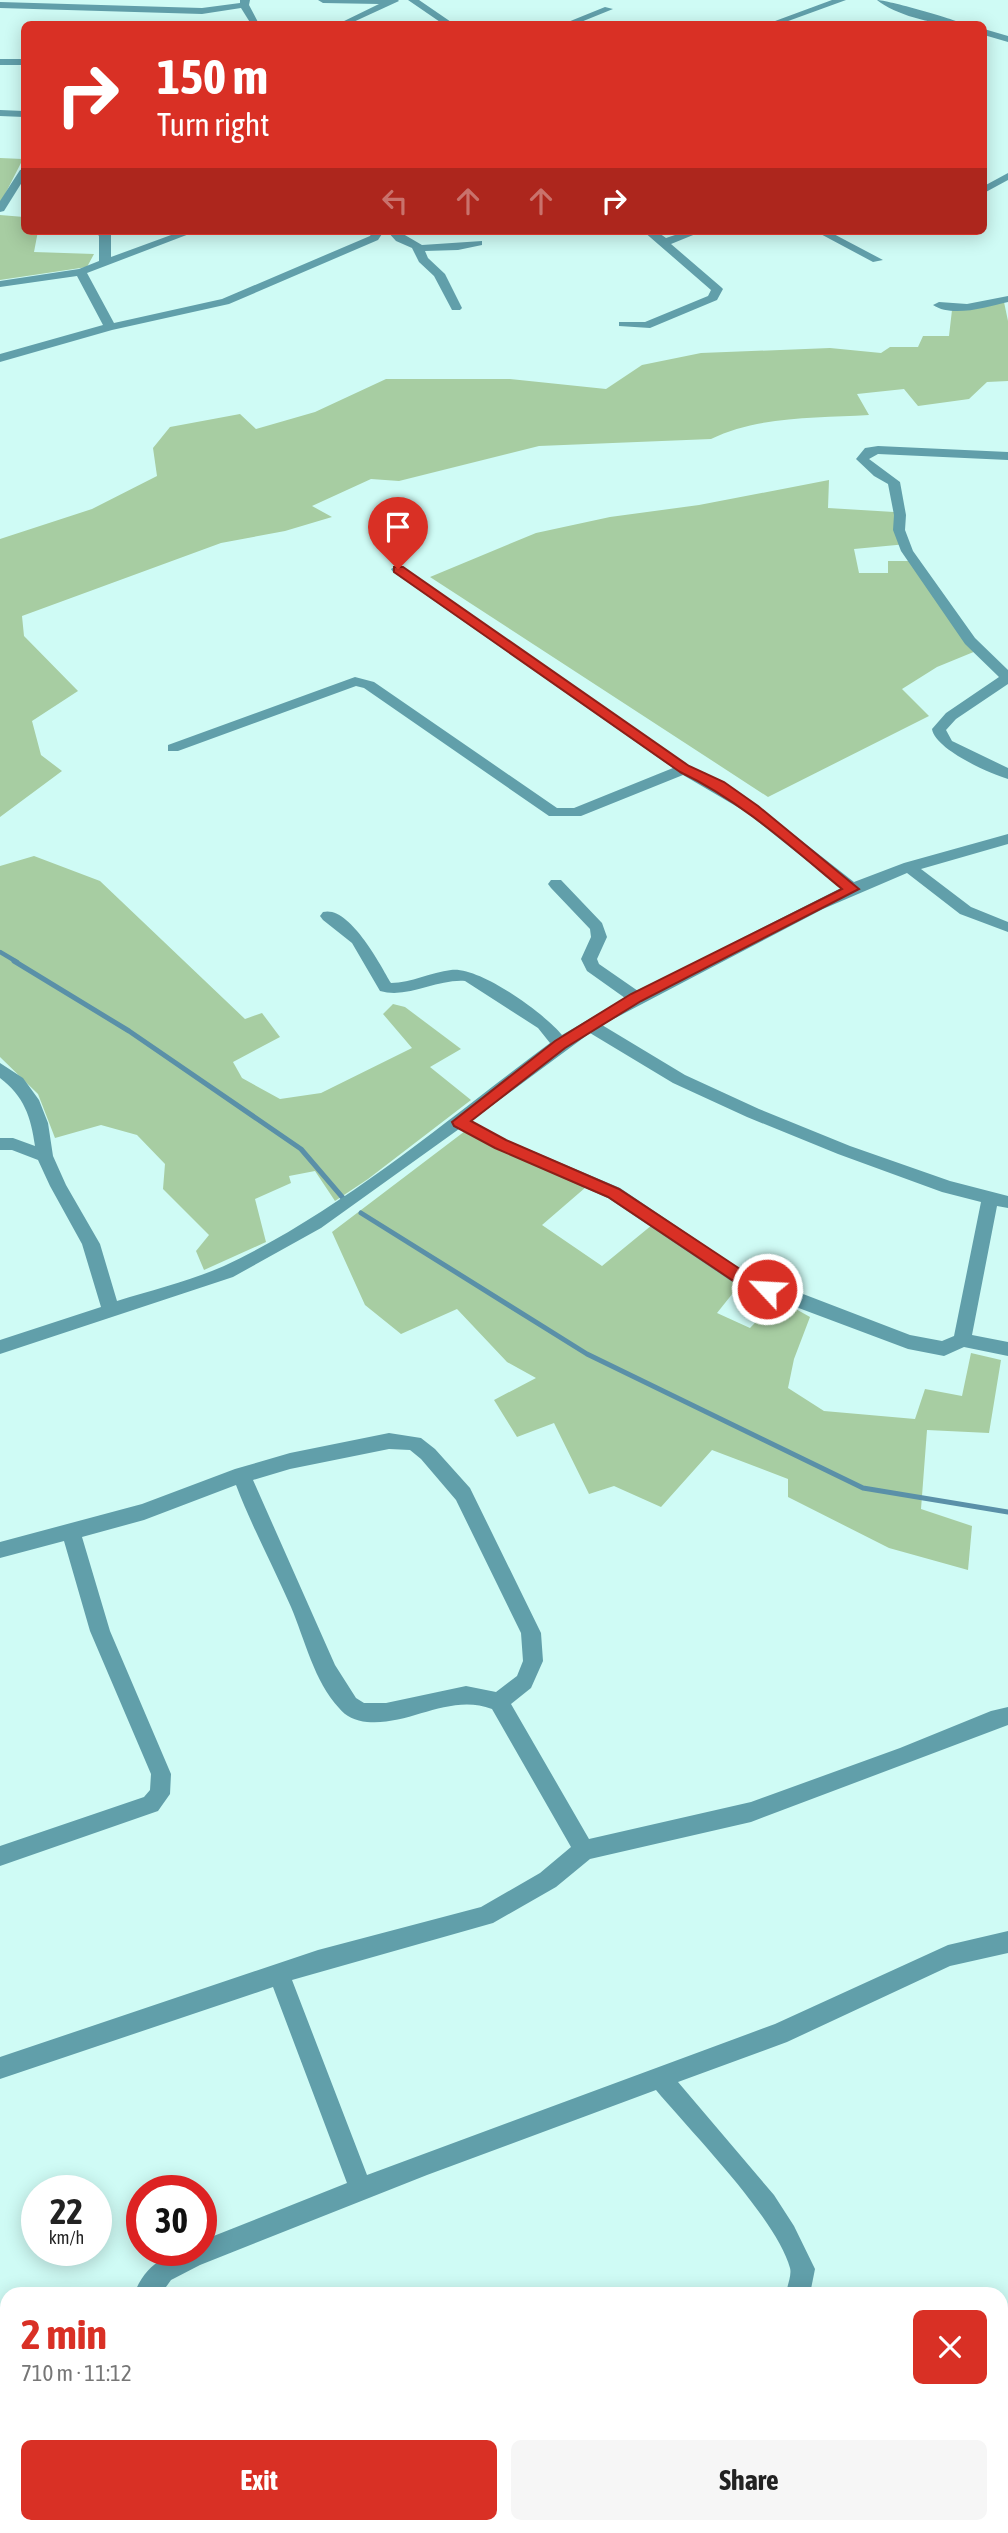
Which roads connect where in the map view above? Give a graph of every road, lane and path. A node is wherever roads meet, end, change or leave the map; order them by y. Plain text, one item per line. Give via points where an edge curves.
1 (323, 0) edge
2 (413, 0) edge
3 (841, 0) edge
4 (882, 0) edge
5 (397, 1) edge
6 (245, 2) edge
7 (0, 5) edge
8 (608, 9) dead end
9 (254, 21) edge
10 (349, 21) edge
11 (444, 21) edge
12 (576, 21) edge
13 (787, 21) edge
14 (946, 21) edge
15 (987, 33) edge
16 (1008, 39) edge
17 (0, 62) edge
18 (21, 62) edge
19 (0, 113) edge
20 (21, 114) edge
21 (1008, 176) edge
22 (21, 177) edge
23 (987, 188) edge
24 (0, 209) edge
25 (105, 235) edge
26 (181, 235) edge
27 (376, 235) edge
28 (396, 235) edge
29 (654, 235) edge
30 (686, 235) edge
31 (828, 235) edge
32 (665, 242) junction
33 (478, 243) dead end
34 (417, 248) junction
35 (877, 260) dead end
36 (105, 264) junction
37 (81, 272) junction
38 (0, 284) edge
39 (1008, 299) edge
40 (939, 306) dead end
41 (456, 308) dead end
42 (623, 324) dead end
43 (110, 327) junction
44 (0, 358) edge
45 (1008, 456) edge
46 (398, 569) dead end
47 (173, 748) dead end
48 (684, 769) junction
49 (1008, 774) edge
50 (1008, 839) edge
51 (909, 867) junction
52 (556, 884) dead end
53 (852, 889) junction
54 (328, 916) dead end
55 (1008, 926) edge
56 (636, 998) junction
57 (591, 1026) junction
58 (560, 1044) junction
59 (0, 1069) edge
60 (459, 1122) junction
61 (0, 1144) edge
62 (45, 1156) junction
63 (999, 1200) edge
64 (111, 1311) junction
65 (962, 1340) junction
66 (0, 1346) edge
67 (1008, 1349) edge
68 (242, 1475) junction
69 (71, 1533) junction
70 (0, 1550) edge
71 (499, 1702) junction
72 (1008, 1716) edge
73 (584, 1850) junction
74 (0, 1856) edge
75 (1008, 1942) edge
76 (279, 1975) junction
77 (0, 2068) edge
78 (660, 2078) junction
79 (361, 2189) junction
80 (151, 2287) edge
81 (799, 2287) edge

1 - 5 street
2 - 11 street
3 - 13 street
4 - 14 street
5 - 10 street
6 - 7 street via 202,11
6 - 9 street
8 - 12 street
15 - 16 street
17 - 18 street
19 - 20 street
21 - 23 street
22 - 24 street
25 - 36 street
26 - 36 street
27 - 43 street via 225,302
28 - 34 street
29 - 32 street
30 - 32 street
31 - 35 street
32 - 42 street via 717,289 713,298 646,326
33 - 34 street
34 - 41 street via 439,274
36 - 37 street
37 - 38 street
37 - 43 street
39 - 40 street via 967,307
43 - 44 street
45 - 49 street via 878,450 869,451 862,459 894,482 899,530 907,551 970,641 1008,678 951,716 939,729 940,736 947,744
46 - 48 street
47 - 48 street via 355,681 369,685 554,813 576,813
48 - 53 street via 754,809
50 - 51 street
51 - 53 street
51 - 55 street via 962,911
52 - 56 street via 597,927 599,937 589,959 593,967
53 - 56 street
54 - 58 street via 357,939 386,987 468,976 544,1024
56 - 57 street
57 - 58 street
57 - 63 street via 679,1079 753,1113 857,1155
58 - 60 street
59 - 62 street via 32,1100
60 - 64 street via 342,1206 261,1256
60 - 65 street via 614,1193 737,1276 908,1342 944,1349
61 - 62 street
62 - 64 street via 91,1244
63 - 65 street
64 - 66 street
65 - 67 street
68 - 69 street
68 - 71 street via 316,1649 340,1695 355,1710 369,1713 445,1696 483,1694
68 - 71 street via 389,1441 414,1443 428,1454 463,1494 531,1633 533,1661 524,1682
69 - 70 street
69 - 74 street via 100,1631 161,1774 160,1794 151,1804
71 - 73 street
72 - 73 street via 751,1812
73 - 76 street via 548,1880 485,1916
75 - 78 street via 948,1956 779,2034
76 - 77 street
76 - 79 street
78 - 79 street
78 - 81 street via 780,2223 803,2269
79 - 80 street via 193,2256 163,2272

